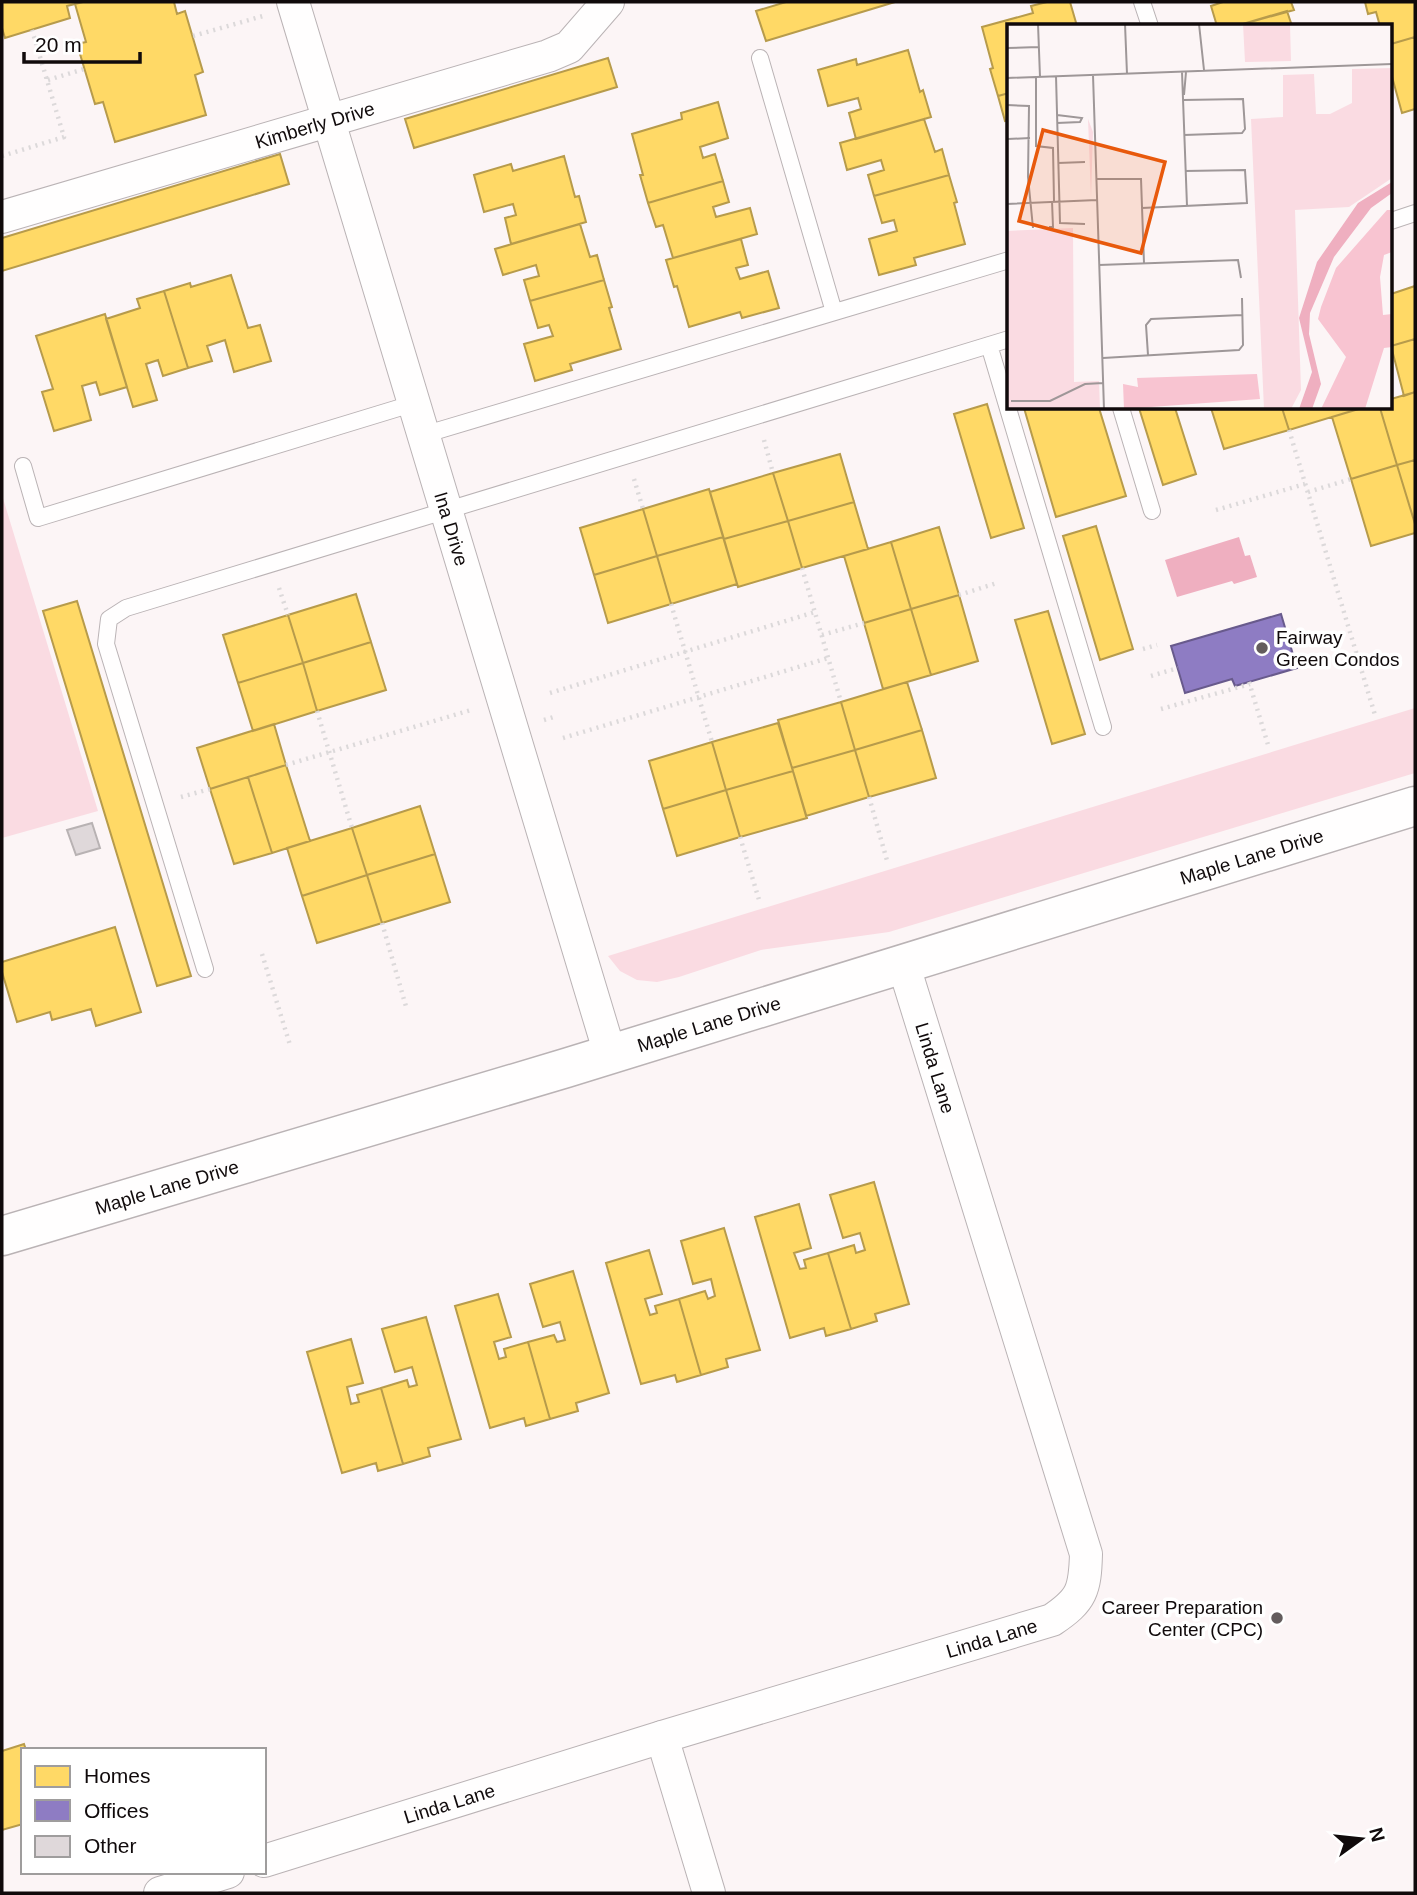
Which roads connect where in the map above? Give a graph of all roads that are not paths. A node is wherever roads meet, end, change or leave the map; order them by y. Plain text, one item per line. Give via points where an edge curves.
1 (608, 2) edge
2 (1143, 2) edge
3 (283, 7) edge
4 (1149, 24) edge
5 (760, 58) dead end
6 (330, 120) junction
7 (1415, 213) edge
8 (2, 217) edge
9 (1392, 221) edge
10 (1007, 261) edge
11 (834, 312) junction
12 (1007, 340) edge
13 (989, 345) junction
14 (415, 403) junction
15 (1007, 405) edge
16 (1008, 410) edge
17 (1122, 410) edge
18 (423, 435) junction
19 (23, 466) dead end
20 (446, 511) junction
21 (1152, 511) dead end
22 (1103, 727) dead end
23 (1415, 806) edge
24 (903, 963) junction
25 (205, 969) dead end
26 (610, 1054) junction
27 (2, 1236) edge
28 (662, 1737) junction
29 (266, 1860) edge
30 (222, 1874) edge
31 (160, 1893) edge
32 (709, 1893) edge

1 - 6 street, Kimberly Drive via 569,47 548,56
2 - 4 lane
3 - 6 street, Ina Drive
5 - 11 lane
6 - 8 street, Kimberly Drive
6 - 14 street, Ina Drive
7 - 9 lane
10 - 11 lane
11 - 18 lane
12 - 13 lane
13 - 15 lane
13 - 20 lane
14 - 18 street, Ina Drive
14 - 19 lane via 38,518
16 - 22 lane
17 - 21 lane
18 - 20 street, Ina Drive
20 - 25 lane via 126,608 109,619 106,644
20 - 26 street, Ina Drive
23 - 24 street, Maple Lane Drive
24 - 26 street, Maple Lane Drive
24 - 28 street, Linda Lane via 1086,1554 1085,1581 1073,1605 1052,1620
26 - 27 street, Maple Lane Drive
28 - 29 street, Linda Lane
28 - 32 street
30 - 31 street

